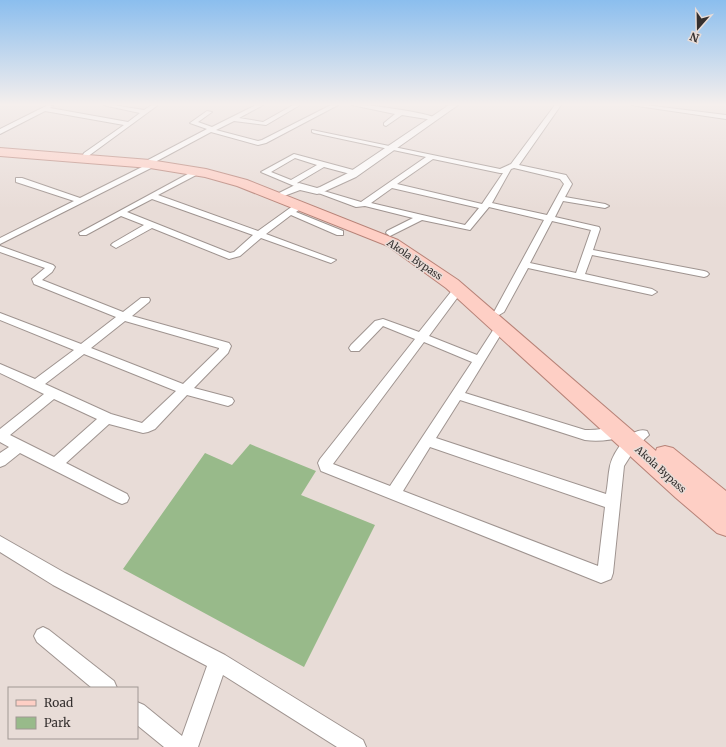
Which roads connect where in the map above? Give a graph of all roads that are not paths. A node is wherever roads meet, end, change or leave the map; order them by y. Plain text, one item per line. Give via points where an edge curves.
1 (108, 140) edge
2 (192, 140) edge
3 (247, 140) edge
4 (268, 140) edge
5 (354, 140) edge
6 (402, 140) edge
7 (532, 140) edge
8 (0, 148) edge
9 (390, 148) junction
10 (0, 152) edge
11 (87, 155) junction
12 (431, 157) junction
13 (154, 162) junction
14 (322, 164) junction
15 (511, 168) junction
16 (197, 171) junction
17 (354, 173) junction
18 (19, 180) dead end
19 (391, 186) junction
20 (291, 188) junction
21 (317, 191) junction
22 (152, 196) junction
23 (560, 198) junction
24 (81, 201) junction
25 (366, 204) junction
26 (486, 205) junction
27 (605, 206) dead end
28 (295, 209) junction
29 (121, 213) junction
30 (421, 217) junction
31 (550, 218) junction
32 (151, 225) junction
33 (83, 233) dead end
34 (340, 233) dead end
35 (390, 233) junction
36 (259, 235) junction
37 (0, 241) edge
38 (116, 246) dead end
39 (0, 249) edge
40 (588, 252) junction
41 (331, 260) dead end
42 (524, 264) junction
43 (704, 274) dead end
44 (580, 276) junction
45 (458, 290) junction
46 (652, 292) dead end
47 (145, 300) dead end
48 (492, 312) junction
49 (0, 316) edge
50 (125, 317) junction
51 (422, 336) junction
52 (355, 348) dead end
53 (83, 349) junction
54 (479, 360) junction
55 (1, 369) edge
56 (36, 385) junction
57 (187, 390) junction
58 (53, 393) junction
59 (456, 395) junction
60 (228, 401) dead end
61 (107, 418) junction
62 (0, 436) edge
63 (631, 437) junction
64 (428, 440) junction
65 (19, 446) junction
66 (0, 461) edge
67 (56, 464) junction
68 (393, 494) junction
69 (122, 498) dead end
70 (613, 503) junction
71 (726, 506) edge
72 (726, 525) edge
73 (0, 543) edge
74 (43, 636) dead end
75 (218, 662) junction
76 (106, 687) edge
77 (138, 713) edge
78 (180, 747) edge
79 (188, 747) edge
80 (356, 747) edge

1 - 11 street
2 - 13 street
3 - 4 street via 258,143
5 - 9 street
6 - 9 street
7 - 15 street
8 - 11 main road, Akola Bypass
9 - 12 street
9 - 17 street
10 - 13 main road, Akola Bypass
11 - 13 main road, Akola Bypass
12 - 15 street via 500,171
12 - 19 street
13 - 16 main road, Akola Bypass
13 - 20 main road, Akola Bypass via 220,172
13 - 24 street
14 - 17 street
14 - 20 street
14 - 20 street via 294,156 266,172
15 - 23 street via 563,176 568,184
15 - 26 street
16 - 22 street
16 - 28 main road, Akola Bypass via 242,183
17 - 21 street
18 - 24 street
19 - 25 street
19 - 26 street
20 - 21 street
20 - 35 main road, Akola Bypass
21 - 25 street via 359,205
22 - 29 street
22 - 36 street
23 - 27 street
23 - 31 street
24 - 37 street
25 - 30 street
26 - 30 street via 467,228
26 - 31 street
28 - 34 street
28 - 36 street
28 - 45 main road, Akola Bypass via 393,243
29 - 32 street
29 - 33 street
30 - 35 street
31 - 40 street via 596,228
31 - 42 street
32 - 36 street via 228,256 237,254
32 - 38 street
35 - 48 main road, Akola Bypass via 424,252
36 - 41 street
39 - 50 street via 50,267 37,279 38,282
40 - 43 street
40 - 44 street
42 - 44 street
42 - 48 street
44 - 46 street
45 - 48 main road, Akola Bypass
45 - 51 street
47 - 50 street
48 - 54 street
48 - 63 main road, Akola Bypass
48 - 63 main road, Akola Bypass
49 - 53 street
50 - 53 street
50 - 57 street via 225,346
51 - 52 street via 381,322
51 - 54 street
51 - 68 street via 325,463 328,468
53 - 56 street
53 - 57 street
54 - 59 street
55 - 56 street
56 - 58 street
57 - 60 street
57 - 61 street via 145,428
58 - 61 street
58 - 62 street
59 - 63 street via 589,436
59 - 64 street
61 - 67 street
62 - 65 street
63 - 70 street via 618,463
63 - 71 main road, Akola Bypass
63 - 72 main road, Akola Bypass
64 - 68 street
64 - 70 street
65 - 66 street
65 - 67 street
67 - 69 street
68 - 70 street via 601,575 605,573
73 - 75 street via 64,581
74 - 76 street
75 - 79 street
75 - 80 street
77 - 78 street

